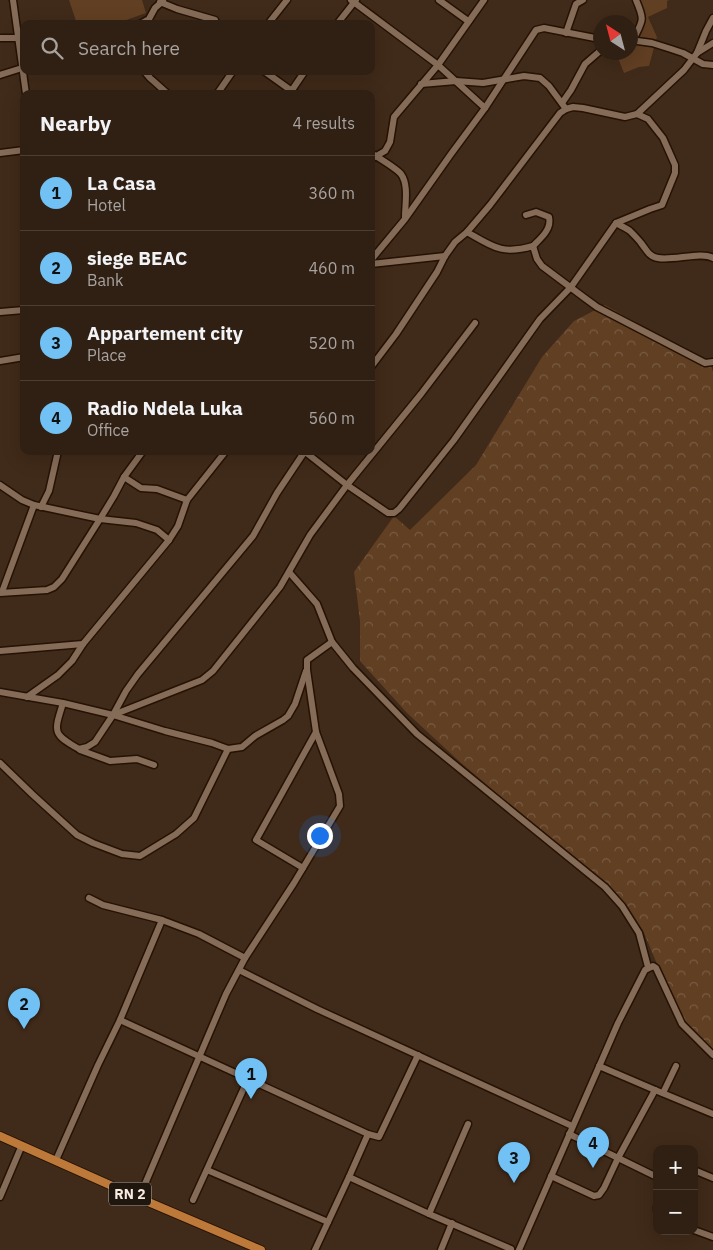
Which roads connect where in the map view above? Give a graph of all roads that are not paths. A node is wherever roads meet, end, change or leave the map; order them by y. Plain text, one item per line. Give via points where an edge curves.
1 (13, 0) edge
2 (286, 0) edge
3 (439, 0) edge
4 (484, 0) edge
5 (583, 0) edge
6 (636, 0) edge
7 (162, 1) edge
8 (354, 1) edge
9 (713, 18) edge
10 (147, 20) edge
11 (215, 20) dead end
12 (271, 20) edge
13 (340, 20) edge
14 (468, 21) junction
15 (638, 30) edge
16 (20, 33) edge
17 (566, 33) junction
18 (0, 38) edge
19 (20, 38) edge
20 (593, 38) edge
21 (638, 41) edge
22 (713, 43) edge
23 (697, 53) junction
24 (593, 57) edge
25 (691, 59) junction
26 (438, 65) junction
27 (713, 65) edge
28 (20, 67) edge
29 (0, 75) edge
30 (24, 75) edge
31 (147, 75) edge
32 (230, 75) edge
33 (269, 75) edge
34 (303, 75) edge
35 (504, 80) junction
36 (456, 81) junction
37 (421, 84) junction
38 (26, 90) edge
39 (164, 90) edge
40 (220, 90) edge
41 (289, 90) edge
42 (295, 90) edge
43 (564, 106) junction
44 (485, 108) junction
45 (637, 114) junction
46 (20, 150) edge
47 (0, 153) edge
48 (375, 155) edge
49 (375, 157) edge
50 (526, 215) dead end
51 (405, 219) junction
52 (616, 223) junction
53 (467, 232) junction
54 (533, 246) junction
55 (375, 255) edge
56 (445, 256) junction
57 (713, 258) edge
58 (375, 264) edge
59 (571, 287) junction
60 (20, 310) edge
61 (0, 312) edge
62 (475, 323) dead end
63 (20, 358) edge
64 (0, 361) edge
65 (375, 362) edge
66 (713, 362) edge
67 (375, 451) edge
68 (57, 455) edge
69 (140, 455) edge
70 (223, 455) edge
71 (302, 455) edge
72 (310, 455) edge
73 (371, 455) edge
74 (124, 476) junction
75 (347, 485) junction
76 (0, 486) edge
77 (187, 500) junction
78 (34, 505) junction
79 (41, 507) junction
80 (100, 520) junction
81 (169, 540) junction
82 (289, 572) junction
83 (1, 592) edge
84 (332, 642) junction
85 (83, 644) junction
86 (0, 651) edge
87 (307, 670) junction
88 (0, 692) edge
89 (27, 697) junction
90 (63, 703) junction
91 (113, 715) junction
92 (316, 732) junction
93 (79, 749) junction
94 (228, 749) junction
95 (0, 763) edge
96 (154, 765) dead end
97 (303, 868) junction
98 (89, 898) dead end
99 (162, 920) junction
100 (245, 958) junction
101 (648, 967) junction
102 (239, 970) junction
103 (120, 1020) junction
104 (710, 1053) edge
105 (418, 1055) junction
106 (199, 1057) junction
107 (713, 1060) edge
108 (599, 1066) junction
109 (676, 1066) dead end
110 (248, 1079) junction
111 (655, 1090) junction
112 (663, 1093) junction
113 (713, 1114) edge
114 (468, 1124) dead end
115 (572, 1126) junction
116 (368, 1134) junction
117 (569, 1134) junction
118 (0, 1136) edge
119 (22, 1145) junction
120 (618, 1158) junction
121 (56, 1160) junction
122 (207, 1170) junction
123 (698, 1172) edge
124 (653, 1175) edge
125 (551, 1176) junction
126 (349, 1177) junction
127 (713, 1178) edge
128 (0, 1198) edge
129 (139, 1198) junction
130 (193, 1200) dead end
131 (429, 1214) junction
132 (328, 1222) junction
133 (452, 1223) junction
134 (698, 1231) edge
135 (713, 1237) edge
136 (495, 1242) junction
137 (245, 1246) edge
138 (511, 1249) edge
139 (262, 1250) edge
140 (315, 1250) edge
141 (441, 1250) edge
142 (492, 1250) edge
143 (519, 1250) edge

1 - 16 street
2 - 12 street
3 - 14 street
4 - 14 street
5 - 17 street via 576,4
6 - 15 street via 642,24
7 - 10 street
7 - 11 street
8 - 13 street
8 - 26 street
9 - 23 street
14 - 26 street
17 - 20 street
17 - 35 street via 544,28 536,30
18 - 19 street
21 - 25 street via 683,53
22 - 23 street
23 - 25 street
24 - 43 street via 585,64
25 - 27 street
25 - 45 street via 684,70
26 - 36 street
26 - 37 street
28 - 29 street
30 - 38 street
31 - 39 street
32 - 40 street
33 - 41 street
34 - 42 street
35 - 36 street via 483,83
35 - 43 street via 524,76 540,78
35 - 44 street
36 - 37 street
36 - 44 street
37 - 48 street via 394,116 390,142 385,151
43 - 45 street via 625,117
43 - 53 street
44 - 51 street
45 - 52 street via 648,119 663,138 675,165 675,173 662,206
46 - 47 street
49 - 51 street via 400,174 404,181
50 - 54 street via 536,212 549,217 549,227
51 - 55 street
52 - 57 street via 628,229 652,256 678,259 708,255
52 - 59 street
53 - 54 street via 495,248 518,250
53 - 56 street
54 - 59 street via 542,266
56 - 58 street
56 - 65 street via 422,296
59 - 66 street via 598,306 705,363
59 - 75 street via 540,319 454,440 399,509 388,513
60 - 61 street
62 - 67 street
63 - 64 street
68 - 79 street
69 - 74 street
70 - 77 street
71 - 91 street via 253,536 138,674
72 - 75 street
73 - 75 street
74 - 77 street via 141,488 157,489
74 - 80 street
75 - 82 street via 310,535
76 - 78 street
77 - 81 street
78 - 79 street
78 - 83 street
79 - 80 street
80 - 81 street via 136,523 157,530
80 - 83 street via 54,587
81 - 85 street
82 - 84 street via 317,604
82 - 91 street via 208,677
84 - 87 street via 307,660
84 - 101 street via 417,734 605,887 639,933
85 - 86 street
85 - 89 street via 58,675
87 - 92 street
87 - 94 street via 288,716 242,747
88 - 89 street
89 - 90 street
90 - 91 street
90 - 93 street via 57,731 63,740
91 - 93 street via 95,742
91 - 94 street
92 - 97 street via 339,794 340,806
92 - 97 street via 256,840
93 - 96 street via 110,760 137,759
94 - 95 street via 194,818 176,834 140,856 122,854 77,835
97 - 100 street
98 - 99 street via 103,905
99 - 100 street via 199,934
99 - 103 street
100 - 102 street
101 - 104 street via 656,968 682,1024
101 - 108 street
102 - 105 street
102 - 106 street
103 - 106 street
103 - 121 street
104 - 107 street
105 - 115 street
105 - 116 street via 379,1137
106 - 110 street
106 - 129 street
108 - 111 street
108 - 115 street
109 - 112 street
110 - 116 street
110 - 122 street
111 - 112 street
111 - 120 street
112 - 113 street
114 - 131 street
115 - 117 street
116 - 126 street
117 - 120 street
117 - 125 street
118 - 119 main road, RN 2
119 - 121 main road, RN 2
119 - 128 street
120 - 124 street
120 - 125 street via 599,1195 594,1196
121 - 129 main road, RN 2
122 - 130 street
122 - 132 street
123 - 127 street
125 - 143 street
126 - 131 street
126 - 132 street
129 - 137 main road, RN 2
131 - 133 street
132 - 140 street
133 - 136 street
133 - 141 street
134 - 135 street
136 - 138 street
136 - 142 street
137 - 139 main road, RN 2

